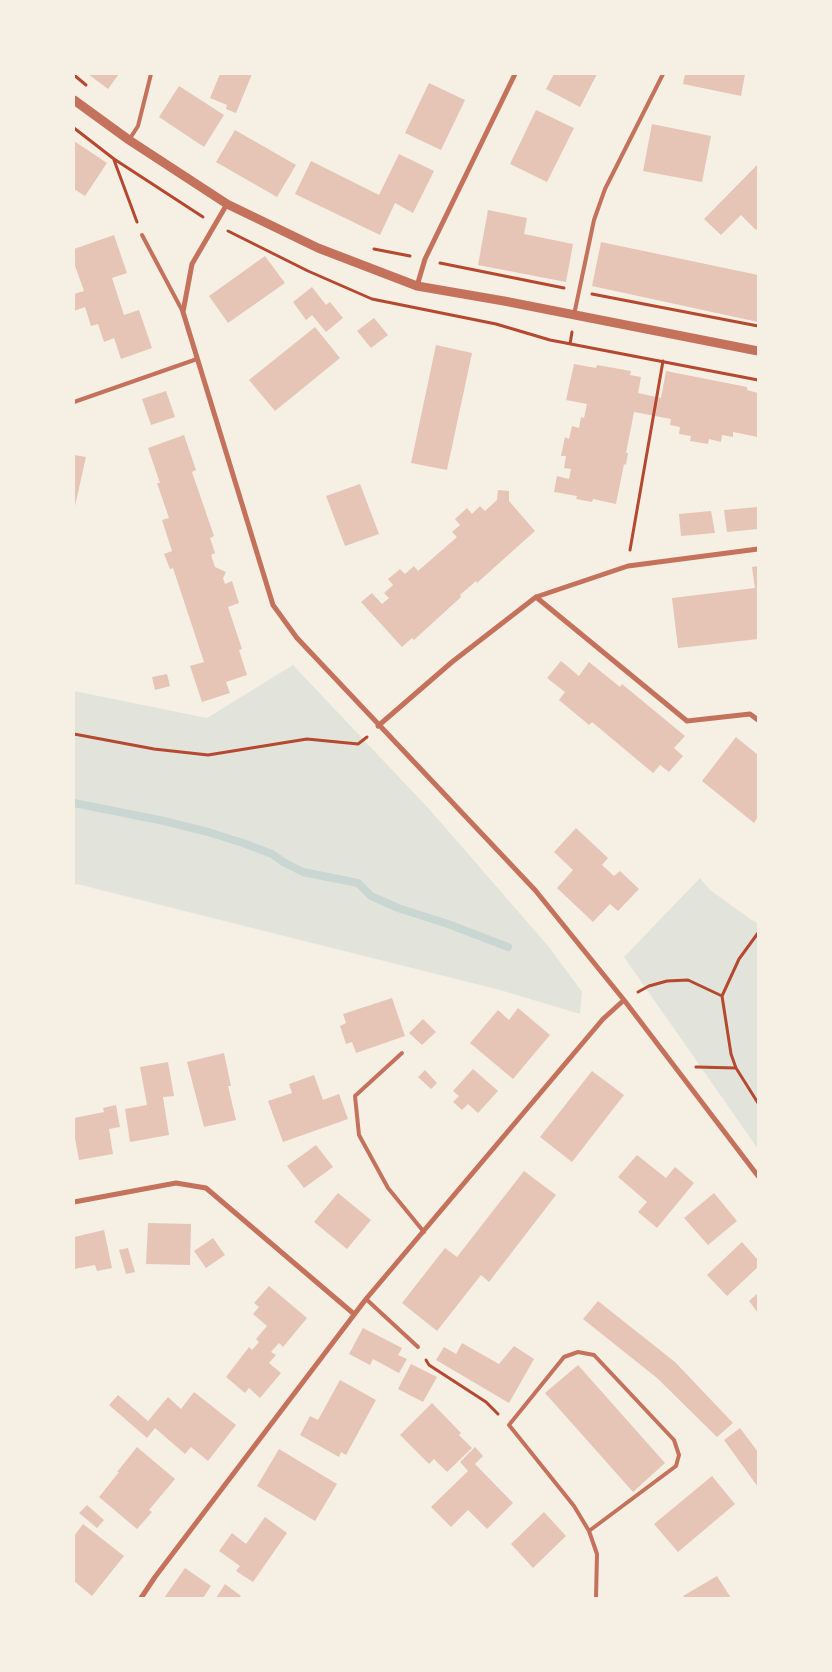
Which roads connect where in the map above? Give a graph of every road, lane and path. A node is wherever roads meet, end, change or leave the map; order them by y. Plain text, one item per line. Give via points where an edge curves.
1 (151, 74) edge
2 (514, 74) edge
3 (663, 74) edge
4 (74, 75) edge
5 (88, 86) dead end
6 (74, 100) edge
7 (129, 140) junction
8 (114, 159) dead end
9 (227, 204) junction
10 (142, 235) joint
11 (370, 248) dead end
12 (425, 260) junction
13 (417, 286) junction
14 (579, 292) junction
15 (183, 312) junction
16 (574, 315) junction
17 (758, 326) edge
18 (758, 351) edge
19 (197, 359) junction
20 (663, 361) dead end
21 (74, 402) edge
22 (758, 549) edge
23 (628, 566) junction
24 (536, 597) junction
25 (758, 720) edge
26 (378, 726) junction
27 (74, 734) edge
28 (758, 933) edge
29 (722, 996) junction
30 (624, 1000) junction
31 (402, 1053) dead end
32 (674, 1067) junction
33 (736, 1068) junction
34 (758, 1103) edge
35 (758, 1176) edge
36 (74, 1202) edge
37 (424, 1232) junction
38 (366, 1299) junction
39 (354, 1314) junction
40 (418, 1347) joint
41 (509, 1425) junction
42 (589, 1531) junction
43 (140, 1598) edge
44 (596, 1598) edge

1 - 7 lane via 138,126
2 - 12 street
3 - 14 lane via 605,189 594,220
4 - 5 path
6 - 7 street
7 - 9 street
8 - 10 path
9 - 13 street via 318,248
9 - 15 street via 192,264
10 - 15 lane
11 - 12 path
12 - 13 street
12 - 14 path
13 - 16 street
14 - 16 lane
14 - 17 path
15 - 19 street
16 - 18 street
19 - 21 lane
19 - 26 street via 273,605 296,638
20 - 23 path
22 - 23 street
23 - 24 street
24 - 25 street via 687,720 750,714
24 - 26 street via 452,662
26 - 27 path via 358,744 307,739 208,755
26 - 30 street via 534,890
28 - 29 path via 739,959
29 - 30 path via 688,980 649,986
29 - 33 path
30 - 32 street
30 - 37 street via 603,1019
31 - 37 lane via 355,1096 359,1135 388,1188
32 - 33 path
32 - 35 street
33 - 34 path
36 - 39 street via 176,1183 206,1188
37 - 38 street
38 - 39 street
38 - 40 lane
39 - 43 street
40 - 41 path via 429,1364 486,1402
41 - 42 lane via 574,1506
41 - 42 lane via 564,1357 578,1352 594,1355 674,1440 679,1455 676,1466
42 - 44 lane via 597,1554

